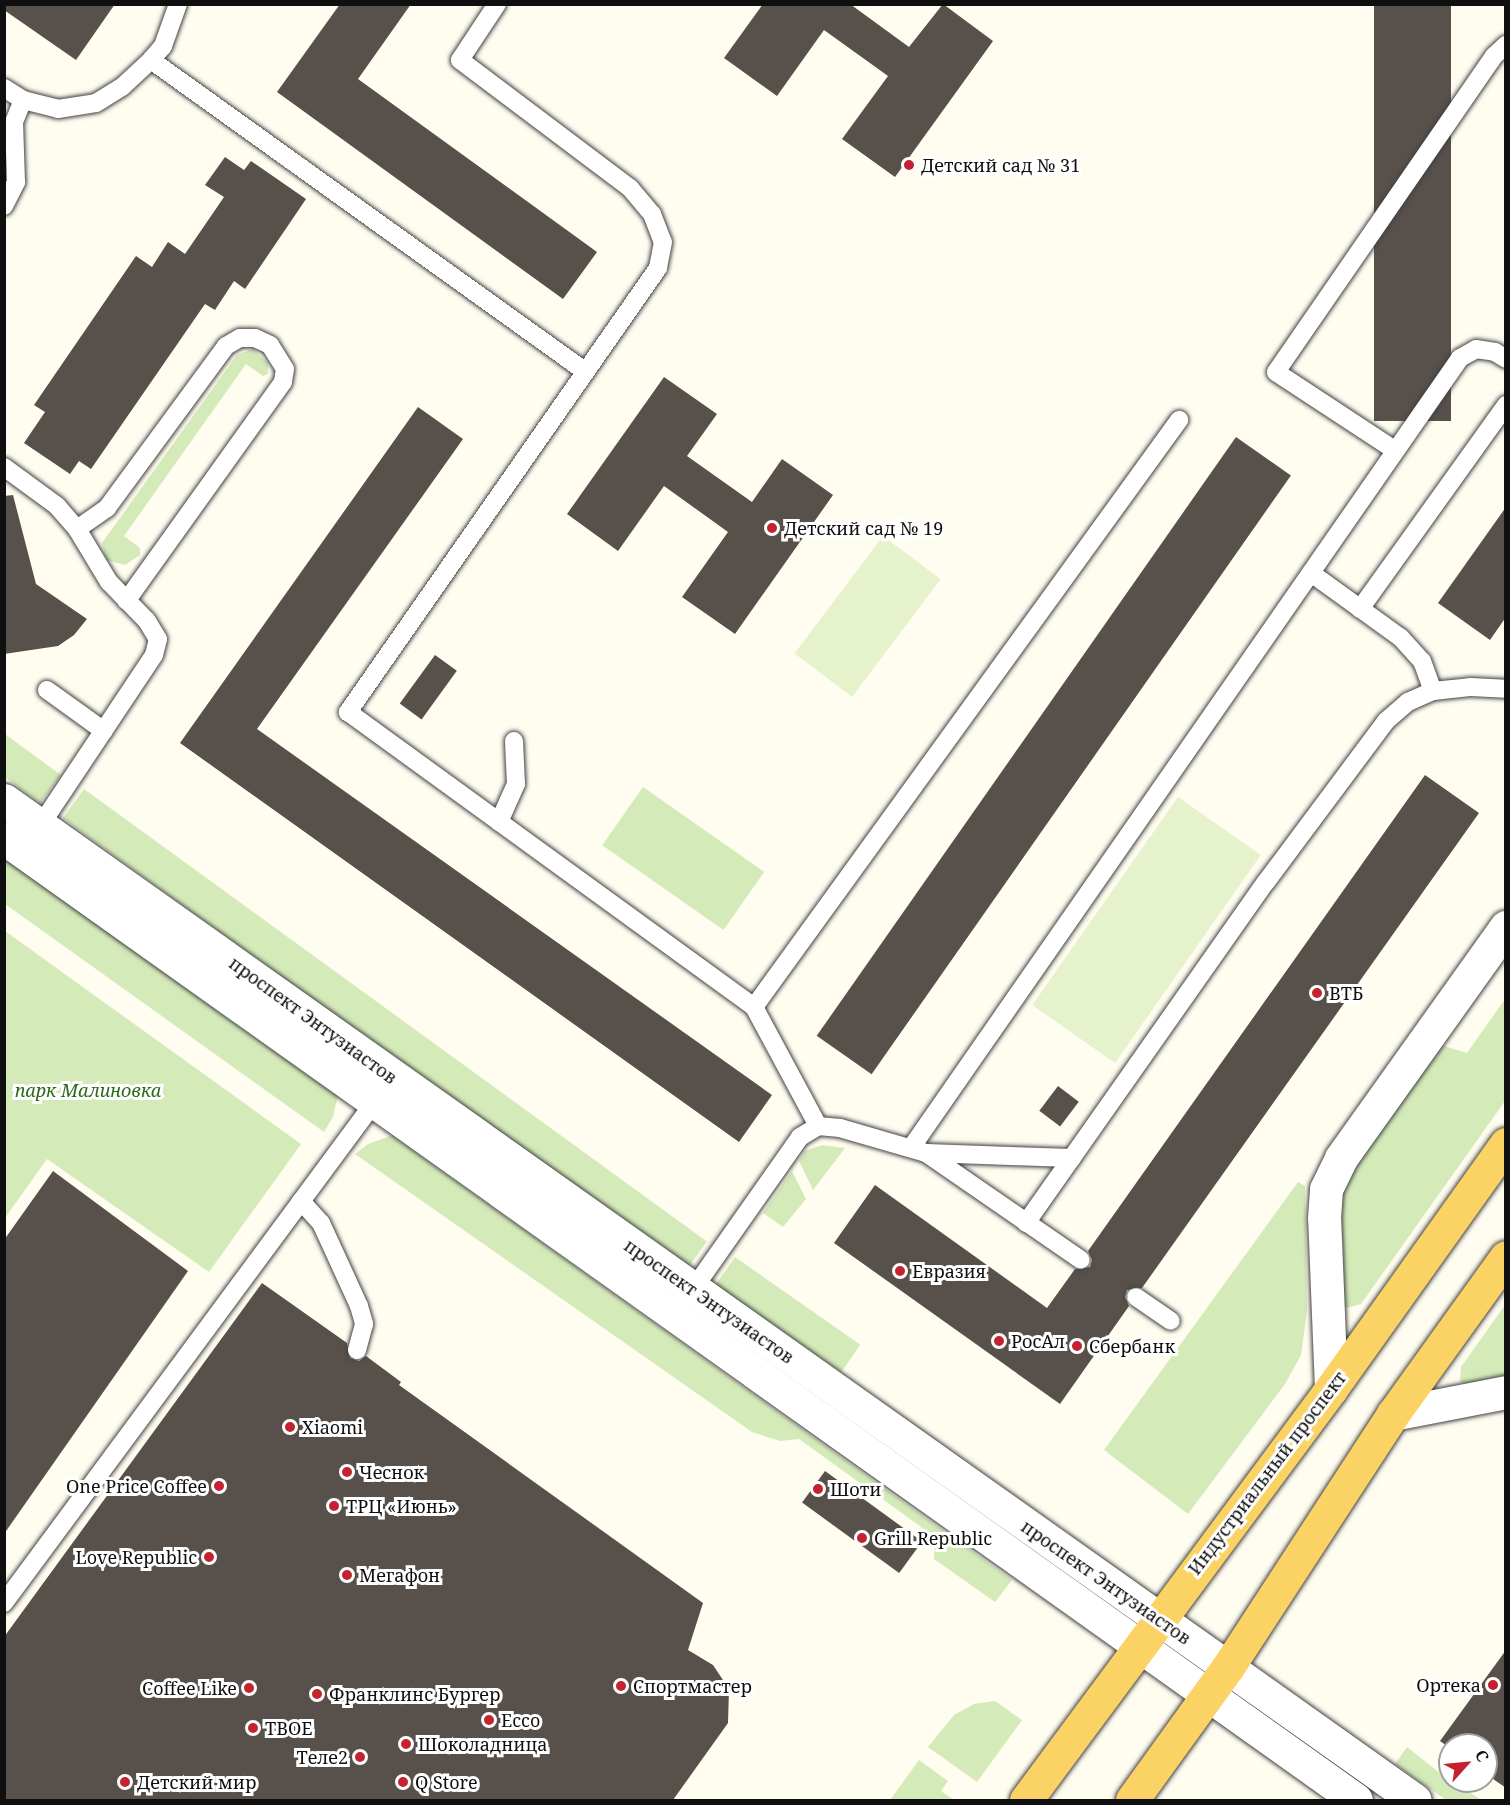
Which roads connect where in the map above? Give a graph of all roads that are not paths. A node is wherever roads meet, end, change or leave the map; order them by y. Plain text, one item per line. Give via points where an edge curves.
1 (178, 4) edge
2 (497, 4) edge
3 (1506, 45) edge
4 (151, 60) junction
5 (4, 88) edge
6 (23, 100) junction
7 (4, 206) edge
8 (1506, 359) edge
9 (586, 372) junction
10 (1506, 405) edge
11 (1179, 420) dead end
12 (1393, 449) junction
13 (4, 466) edge
14 (77, 529) junction
15 (1311, 573) junction
16 (126, 601) junction
17 (1360, 609) junction
18 (1506, 689) edge
19 (47, 690) dead end
20 (1433, 691) junction
21 (104, 731) junction
22 (514, 741) dead end
23 (4, 800) edge
24 (499, 822) junction
25 (23, 838) edge
26 (1506, 927) edge
27 (754, 1007) junction
28 (384, 1089) junction
29 (818, 1126) junction
30 (1506, 1144) edge
31 (918, 1150) junction
32 (1072, 1158) junction
33 (301, 1201) junction
34 (1026, 1223) junction
35 (1506, 1257) edge
36 (1081, 1260) dead end
37 (1136, 1297) dead end
38 (684, 1303) junction
39 (1171, 1321) dead end
40 (357, 1350) dead end
41 (1331, 1389) junction
42 (1506, 1392) edge
43 (1393, 1414) junction
44 (4, 1603) edge
45 (1157, 1618) junction
46 (1137, 1646) junction
47 (1228, 1667) junction
48 (1207, 1696) junction
49 (1026, 1800) edge
50 (1132, 1800) edge
51 (1356, 1800) edge
52 (1415, 1800) edge

1 - 4 lane via 163,46
2 - 9 lane via 460,60 630,188 652,214 663,242 658,268
3 - 12 lane via 1494,56 1276,372
4 - 6 lane via 122,87 96,103 58,109
4 - 9 lane
5 - 6 lane
6 - 7 lane via 14,122 16,182
8 - 12 lane via 1494,352 1476,350 1460,358
9 - 24 lane via 348,712
10 - 17 lane
11 - 27 lane
12 - 15 lane
13 - 14 lane via 57,506
14 - 16 lane via 102,573
14 - 16 lane via 107,508 226,346 240,338 255,338 270,345 285,369 283,382
15 - 17 lane
15 - 31 lane
16 - 21 lane via 147,621 158,639 154,655
17 - 20 lane via 1401,638 1422,661
18 - 20 lane
19 - 21 lane
20 - 32 lane via 1408,702 1386,721 1266,882
21 - 25 lane
22 - 24 lane via 516,784
23 - 25 street, проспект Энтузиастов
24 - 27 lane
25 - 28 street, проспект Энтузиастов
26 - 41 street via 1341,1158 1326,1189
27 - 29 lane
28 - 33 lane
28 - 38 street, проспект Энтузиастов
29 - 31 lane via 840,1128
29 - 38 lane via 800,1137
30 - 41 main road, Индустриальный проспект
31 - 32 lane
31 - 34 lane
32 - 34 lane
33 - 40 lane via 321,1223 359,1306 364,1324
33 - 44 lane
34 - 36 lane
35 - 43 main road
37 - 39 lane
38 - 45 street, проспект Энтузиастов
38 - 46 street, проспект Энтузиастов
41 - 45 main road, Индустриальный проспект
42 - 43 street
43 - 47 main road
45 - 46 main road, Индустриальный проспект
45 - 47 street, проспект Энтузиастов
46 - 48 street, проспект Энтузиастов
46 - 49 main road, Индустриальный проспект
47 - 48 main road
47 - 52 street, проспект Энтузиастов
48 - 50 main road
48 - 51 street, проспект Энтузиастов

